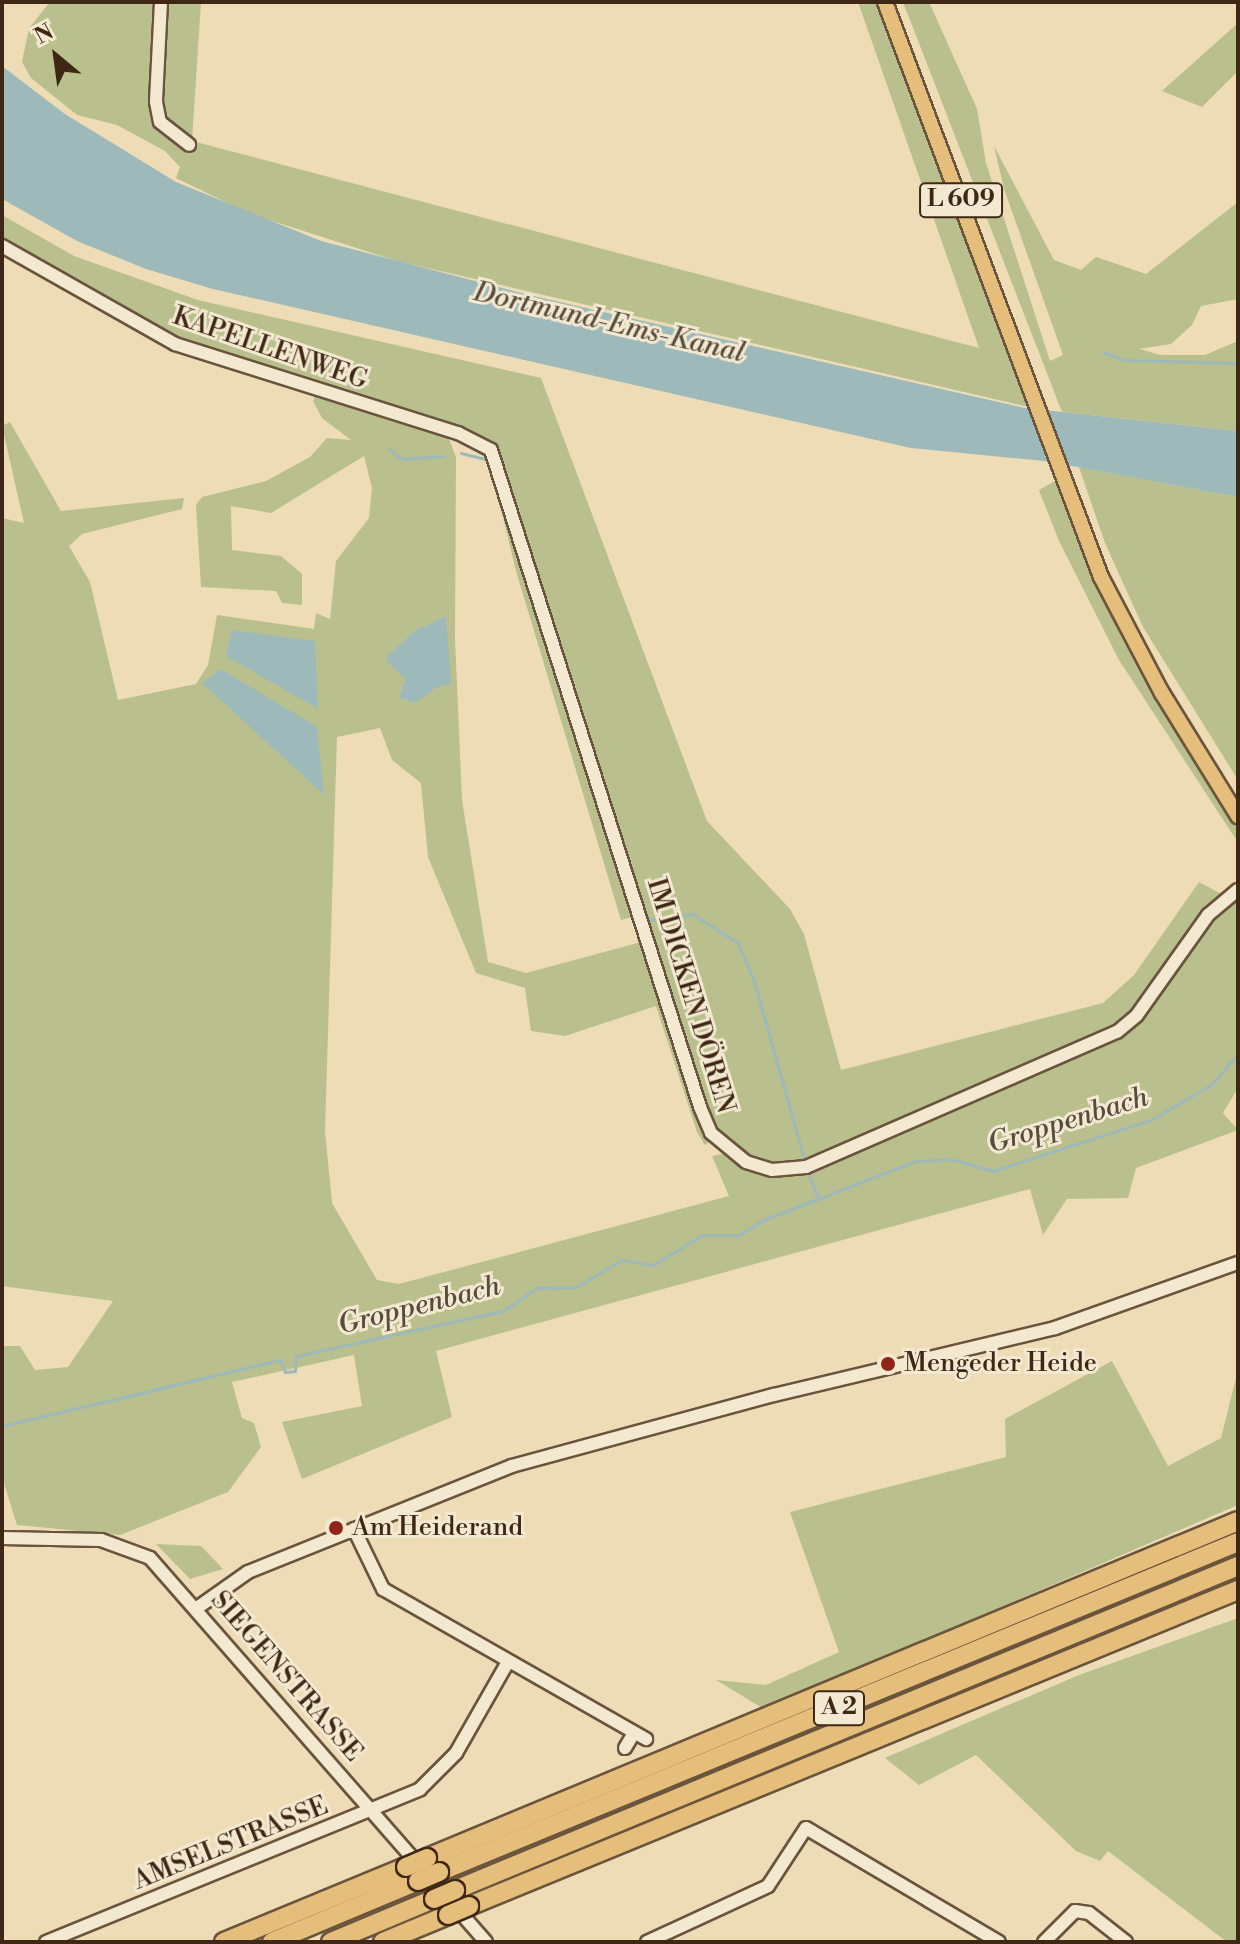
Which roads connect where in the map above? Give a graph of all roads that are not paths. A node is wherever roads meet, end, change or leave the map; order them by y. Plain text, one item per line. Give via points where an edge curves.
1 (161, 2) edge
2 (885, 2) edge
3 (189, 145) dead end
4 (2, 246) edge
5 (491, 450) joint
6 (1238, 816) edge
7 (1238, 890) edge
8 (1238, 1263) edge
9 (1238, 1521) edge
10 (354, 1529) junction
11 (2, 1538) edge
12 (1238, 1542) edge
13 (1238, 1566) edge
14 (1238, 1590) edge
15 (1238, 1596) edge
16 (1203, 1604) junction
17 (197, 1608) junction
18 (508, 1662) junction
19 (625, 1748) dead end
20 (373, 1810) junction
21 (433, 1865) junction
22 (412, 1874) junction
23 (46, 1942) edge
24 (224, 1942) edge
25 (272, 1942) edge
26 (331, 1942) edge
27 (383, 1942) edge
28 (486, 1942) edge
29 (647, 1942) edge
30 (999, 1942) edge
31 (1044, 1942) edge
32 (1126, 1942) edge

1 - 3 street via 156,102 160,122
2 - 6 main road, L 609 via 1062,474 1130,636
4 - 5 street, KAPELLENWEG via 175,344 458,433
5 - 7 street, IM DICKEN DÖREN via 700,1107 711,1133 746,1162 772,1170 806,1167 1117,1032 1137,1015 1208,915
8 - 10 street via 1055,1328 786,1396 758,1408 742,1407 512,1466
9 - 21 highway
10 - 17 street via 233,1579
10 - 18 street via 383,1589
11 - 17 street, SIEGENSTRASSE via 37,1536 127,1546 162,1568
12 - 21 highway, A 2
13 - 26 highway, A 2, bridge
14 - 16 highway
15 - 16 highway
16 - 27 highway, bridge
17 - 20 street, SIEGENSTRASSE
18 - 19 street via 640,1736
18 - 20 street, AMSELSTRASSE via 439,1774
20 - 23 street, AMSELSTRASSE
20 - 28 street, SIEGENSTRASSE
21 - 22 highway, bridge
22 - 24 highway
22 - 25 highway
29 - 30 street via 768,1886 806,1828
31 - 32 street via 1075,1911 1089,1913

